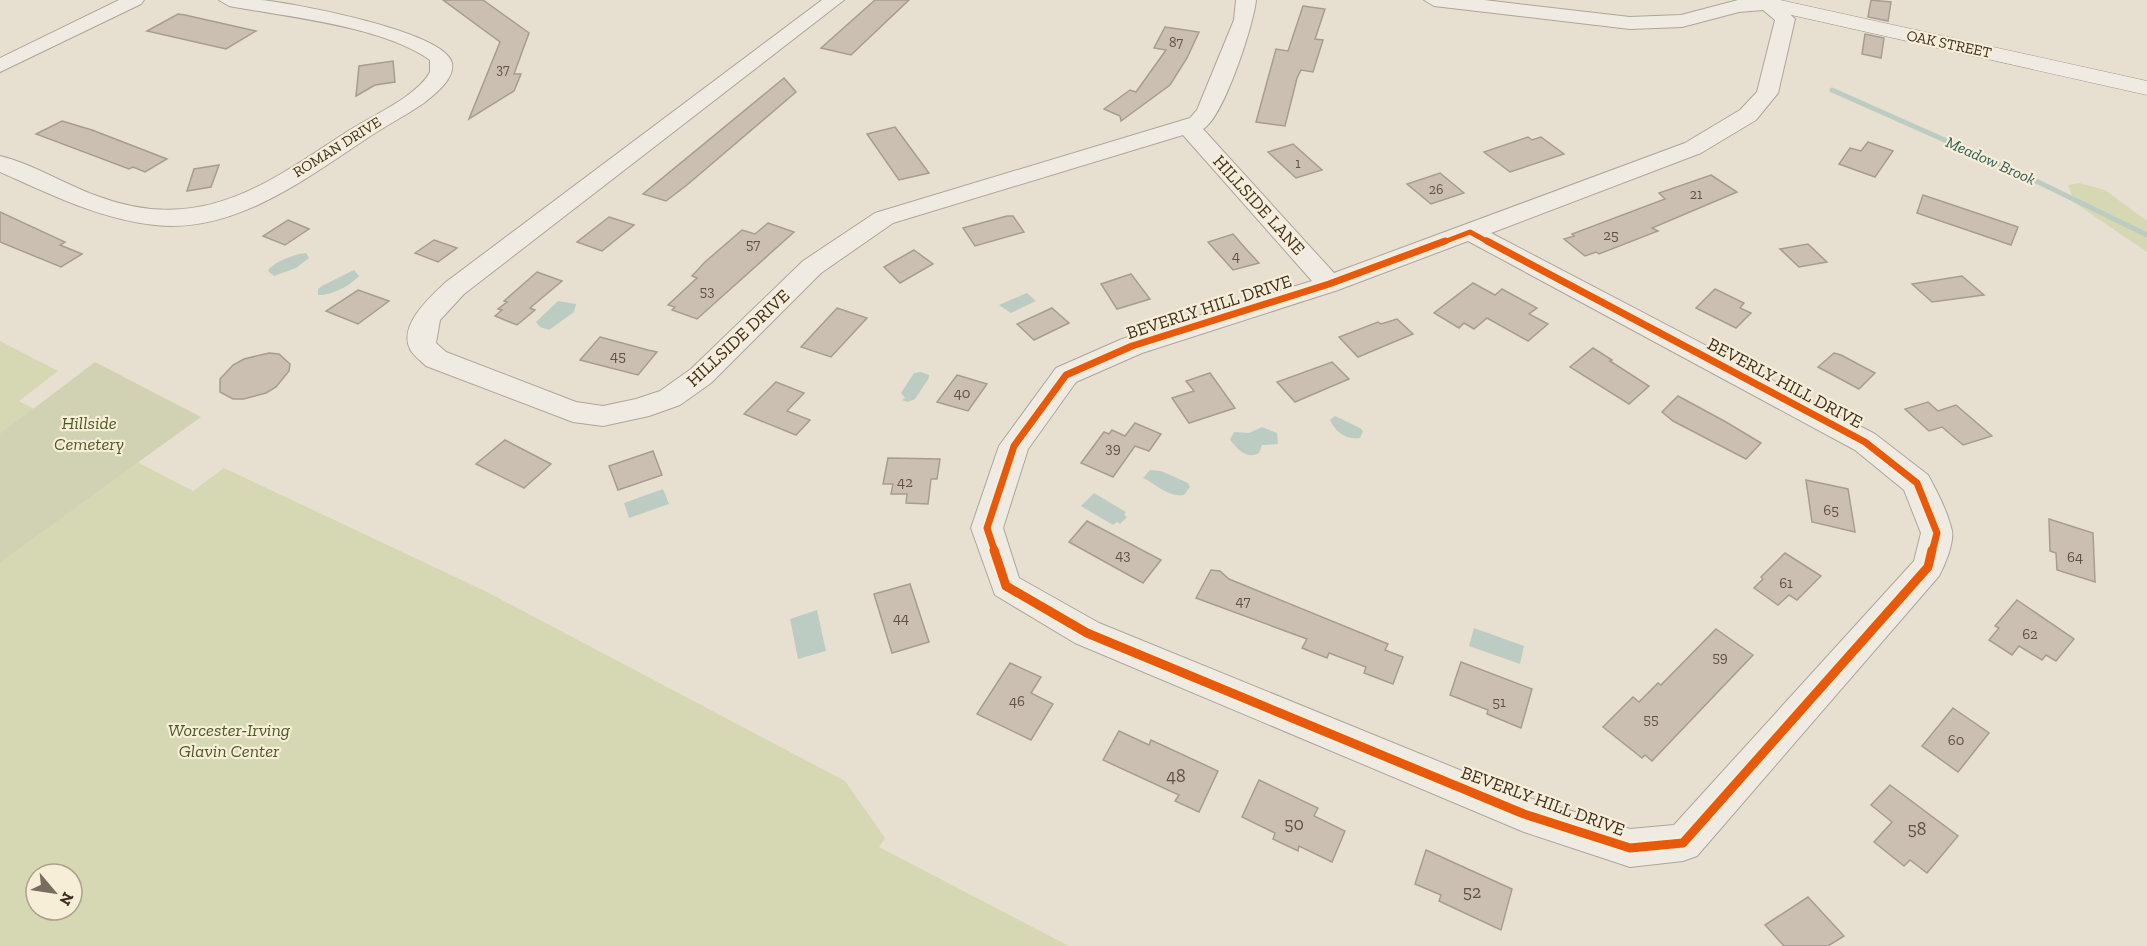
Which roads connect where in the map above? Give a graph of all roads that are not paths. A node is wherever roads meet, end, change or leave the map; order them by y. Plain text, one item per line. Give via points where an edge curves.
1 (134, 0) edge
2 (229, 0) edge
3 (834, 0) edge
4 (1246, 0) edge
5 (1434, 0) edge
6 (1759, 2) edge
7 (0, 66) edge
8 (2147, 88) edge
9 (1188, 126) junction
10 (0, 163) edge
11 (1470, 231) junction
12 (1329, 284) junction

1 - 7 street
2 - 10 street, ROMAN DRIVE via 408,39 436,55 441,72 418,95 284,181 238,204 196,216 134,215 105,207
3 - 9 street, HILLSIDE DRIVE via 454,288 421,330 422,346 436,359 573,412 603,416 639,409 670,398 700,376 812,267 884,218
4 - 9 street, HILLSIDE DRIVE via 1244,20 1208,112 1198,123
5 - 6 street via 1630,23 1682,21
6 - 8 street, OAK STREET
6 - 11 street, BEVERLY HILL DRIVE via 1785,19 1767,93 1748,115 1693,148
9 - 12 street, HILLSIDE LANE
11 - 12 street, BEVERLY HILL DRIVE
11 - 12 street, BEVERLY HILL DRIVE via 1865,442 1917,483 1937,533 1928,567 1683,843 1630,848 1524,814 1087,633 1006,586 987,528 1014,446 1066,375 1132,346

